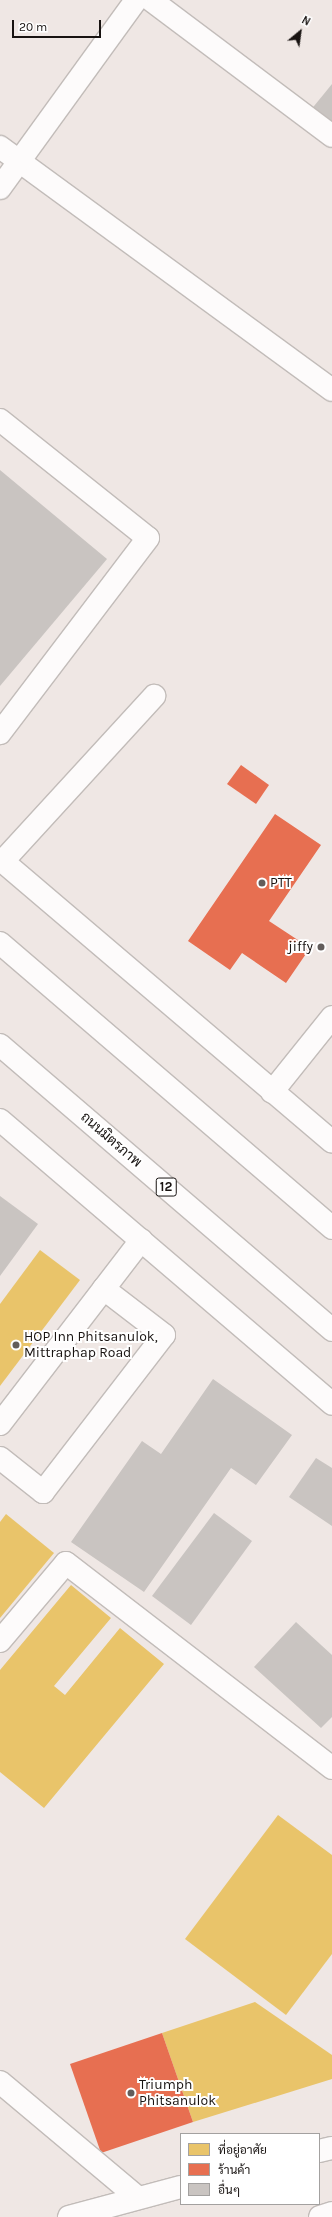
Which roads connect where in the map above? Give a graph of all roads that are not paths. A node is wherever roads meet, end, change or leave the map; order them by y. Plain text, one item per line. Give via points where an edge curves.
1 (136, 0) edge
2 (151, 0) edge
3 (332, 136) edge
4 (0, 147) edge
5 (19, 161) junction
6 (0, 188) edge
7 (332, 390) edge
8 (0, 420) edge
9 (154, 696) dead end
10 (0, 733) edge
11 (2, 860) edge
12 (0, 943) edge
13 (332, 1017) edge
14 (0, 1045) edge
15 (272, 1092) junction
16 (0, 1120) edge
17 (332, 1142) edge
18 (332, 1228) edge
19 (141, 1240) junction
20 (104, 1289) junction
21 (332, 1330) edge
22 (332, 1404) edge
23 (0, 1424) edge
24 (0, 1458) edge
25 (0, 1641) edge
26 (332, 1768) edge
27 (0, 2082) edge
28 (332, 2148) edge
29 (320, 2152) edge
30 (180, 2187) edge
31 (138, 2198) junction
32 (69, 2217) edge

1 - 5 main road
2 - 3 main road
4 - 5 main road
5 - 6 main road
5 - 7 main road
8 - 10 main road via 148,538
9 - 11 main road
11 - 15 main road
12 - 18 main road
13 - 15 main road
14 - 21 main road, ถนนมิตรภาพ / 12
15 - 17 main road
16 - 19 main road
19 - 20 main road
19 - 22 main road
20 - 23 main road
20 - 24 main road via 164,1334 43,1492
25 - 26 main road via 66,1563
27 - 31 main road
28 - 29 main road
30 - 31 main road
31 - 32 main road

